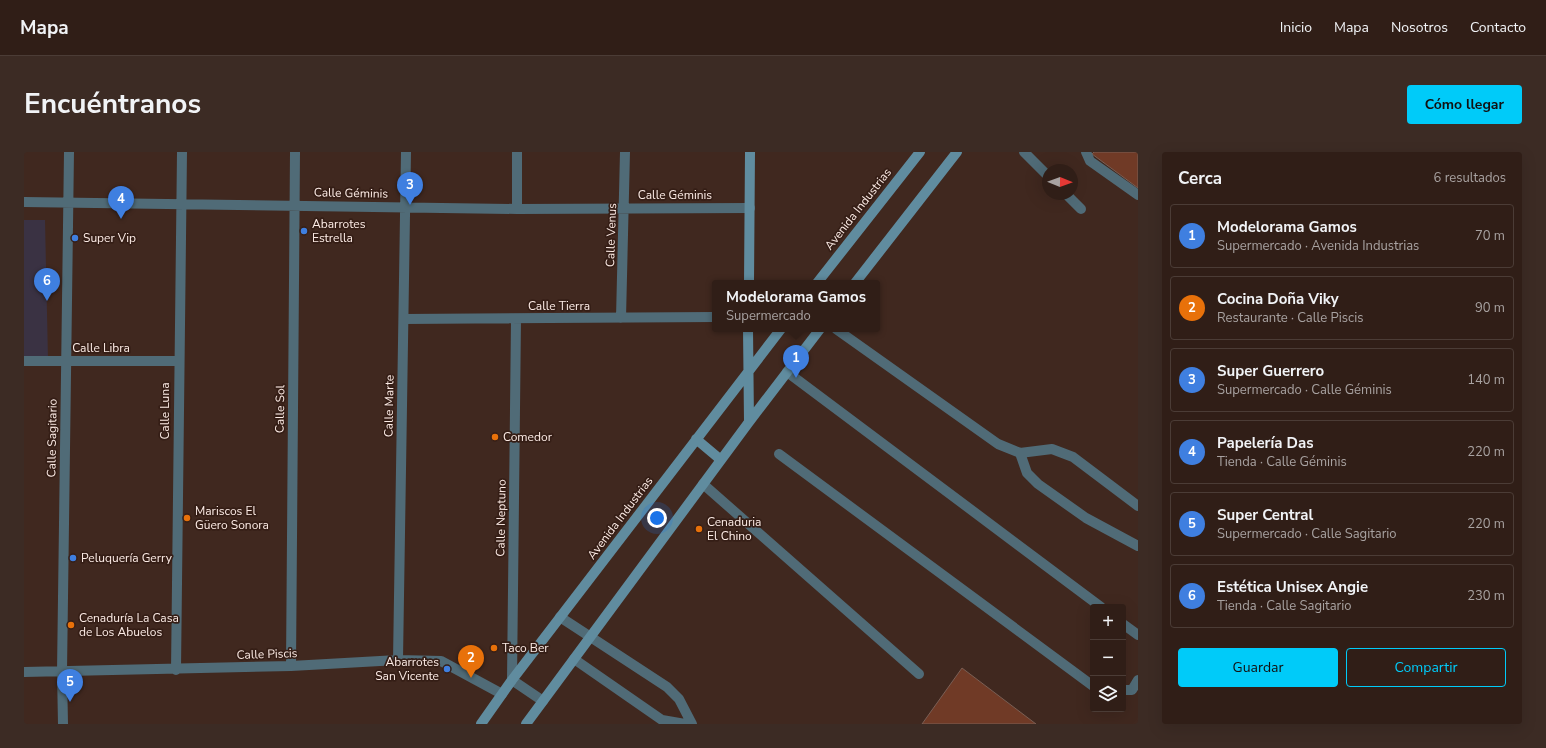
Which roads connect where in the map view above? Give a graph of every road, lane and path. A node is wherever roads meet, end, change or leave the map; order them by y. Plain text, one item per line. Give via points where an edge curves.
1 (69, 152) edge
2 (182, 152) edge
3 (295, 152) edge
4 (406, 152) edge
5 (517, 152) edge
6 (625, 152) edge
7 (750, 152) edge
8 (920, 152) edge
9 (957, 152) edge
10 (1024, 152) edge
11 (1086, 152) edge
12 (1042, 170) edge
13 (1138, 195) edge
14 (1072, 200) edge
15 (24, 202) edge
16 (68, 203) junction
17 (182, 204) junction
18 (295, 205) junction
19 (405, 206) junction
20 (625, 208) junction
21 (750, 208) junction
22 (517, 209) junction
23 (1081, 209) dead end
24 (749, 280) edge
25 (819, 280) edge
26 (857, 280) edge
27 (712, 317) edge
28 (621, 318) junction
29 (404, 319) junction
30 (516, 319) junction
31 (748, 332) edge
32 (779, 332) edge
33 (818, 332) edge
34 (840, 332) edge
35 (24, 361) edge
36 (66, 361) junction
37 (179, 362) junction
38 (748, 371) junction
39 (787, 372) junction
40 (749, 422) junction
41 (696, 439) junction
42 (1020, 453) junction
43 (779, 454) dead end
44 (721, 460) junction
45 (703, 484) junction
46 (1138, 506) edge
47 (1138, 546) edge
48 (1097, 604) edge
49 (560, 617) junction
50 (1126, 626) edge
51 (1138, 635) edge
52 (590, 637) junction
53 (574, 658) junction
54 (398, 660) junction
55 (291, 666) junction
56 (176, 670) junction
57 (24, 672) edge
58 (62, 672) junction
59 (918, 674) dead end
60 (512, 680) junction
61 (1138, 680) edge
62 (1090, 684) edge
63 (1126, 690) edge
64 (502, 694) junction
65 (543, 701) junction
66 (63, 724) edge
67 (481, 724) edge
68 (526, 724) edge
69 (685, 724) edge
70 (692, 724) edge

1 - 16 street, Calle Sagitario
2 - 17 street, Calle Luna
3 - 18 street, Calle Sol
4 - 19 street, Calle Marte
5 - 22 street
6 - 20 street, Calle Venus
7 - 21 main road
8 - 25 main road, Avenida Industrias
9 - 26 main road
10 - 12 street
11 - 13 street via 1090,160
14 - 23 street
15 - 16 street, Calle Géminis
16 - 17 street, Calle Géminis
16 - 36 street, Calle Sagitario
17 - 18 street, Calle Géminis
17 - 37 street, Calle Luna
18 - 19 street, Calle Géminis
18 - 55 street, Calle Sol
19 - 22 street, Calle Géminis
19 - 29 street, Calle Marte
20 - 21 street, Calle Géminis
20 - 22 street, Calle Géminis
20 - 28 street, Calle Venus
21 - 24 main road
27 - 28 street, Calle Tierra
28 - 30 street, Calle Tierra
29 - 30 street, Calle Tierra
29 - 54 street, Calle Marte
30 - 60 street, Calle Neptuno
31 - 38 main road
32 - 38 main road, Avenida Industrias
33 - 39 main road
34 - 42 street via 998,444
35 - 36 street, Calle Libra
36 - 37 street, Calle Libra
36 - 58 street, Calle Sagitario
37 - 56 street, Calle Luna
38 - 40 main road
38 - 41 main road, Avenida Industrias
39 - 40 main road
39 - 48 street
40 - 44 main road
41 - 44 main road
41 - 49 main road, Avenida Industrias
42 - 46 street via 1052,450 1073,457
42 - 47 street via 1027,473 1038,484 1086,518
43 - 62 street
44 - 45 main road
45 - 52 main road
45 - 59 street
49 - 52 street
49 - 60 main road, Avenida Industrias
50 - 51 street
52 - 53 main road
52 - 70 street via 667,687 680,699
53 - 65 main road
53 - 69 street via 662,720
54 - 55 street, Calle Piscis
54 - 64 street, Calle Piscis via 441,661
55 - 56 street, Calle Piscis
56 - 58 street, Calle Piscis
57 - 58 street, Calle Piscis
58 - 66 street, Calle Sagitario
60 - 64 main road, Avenida Industrias
60 - 65 street
61 - 63 street via 1132,690
64 - 67 main road, Avenida Industrias
65 - 68 main road

